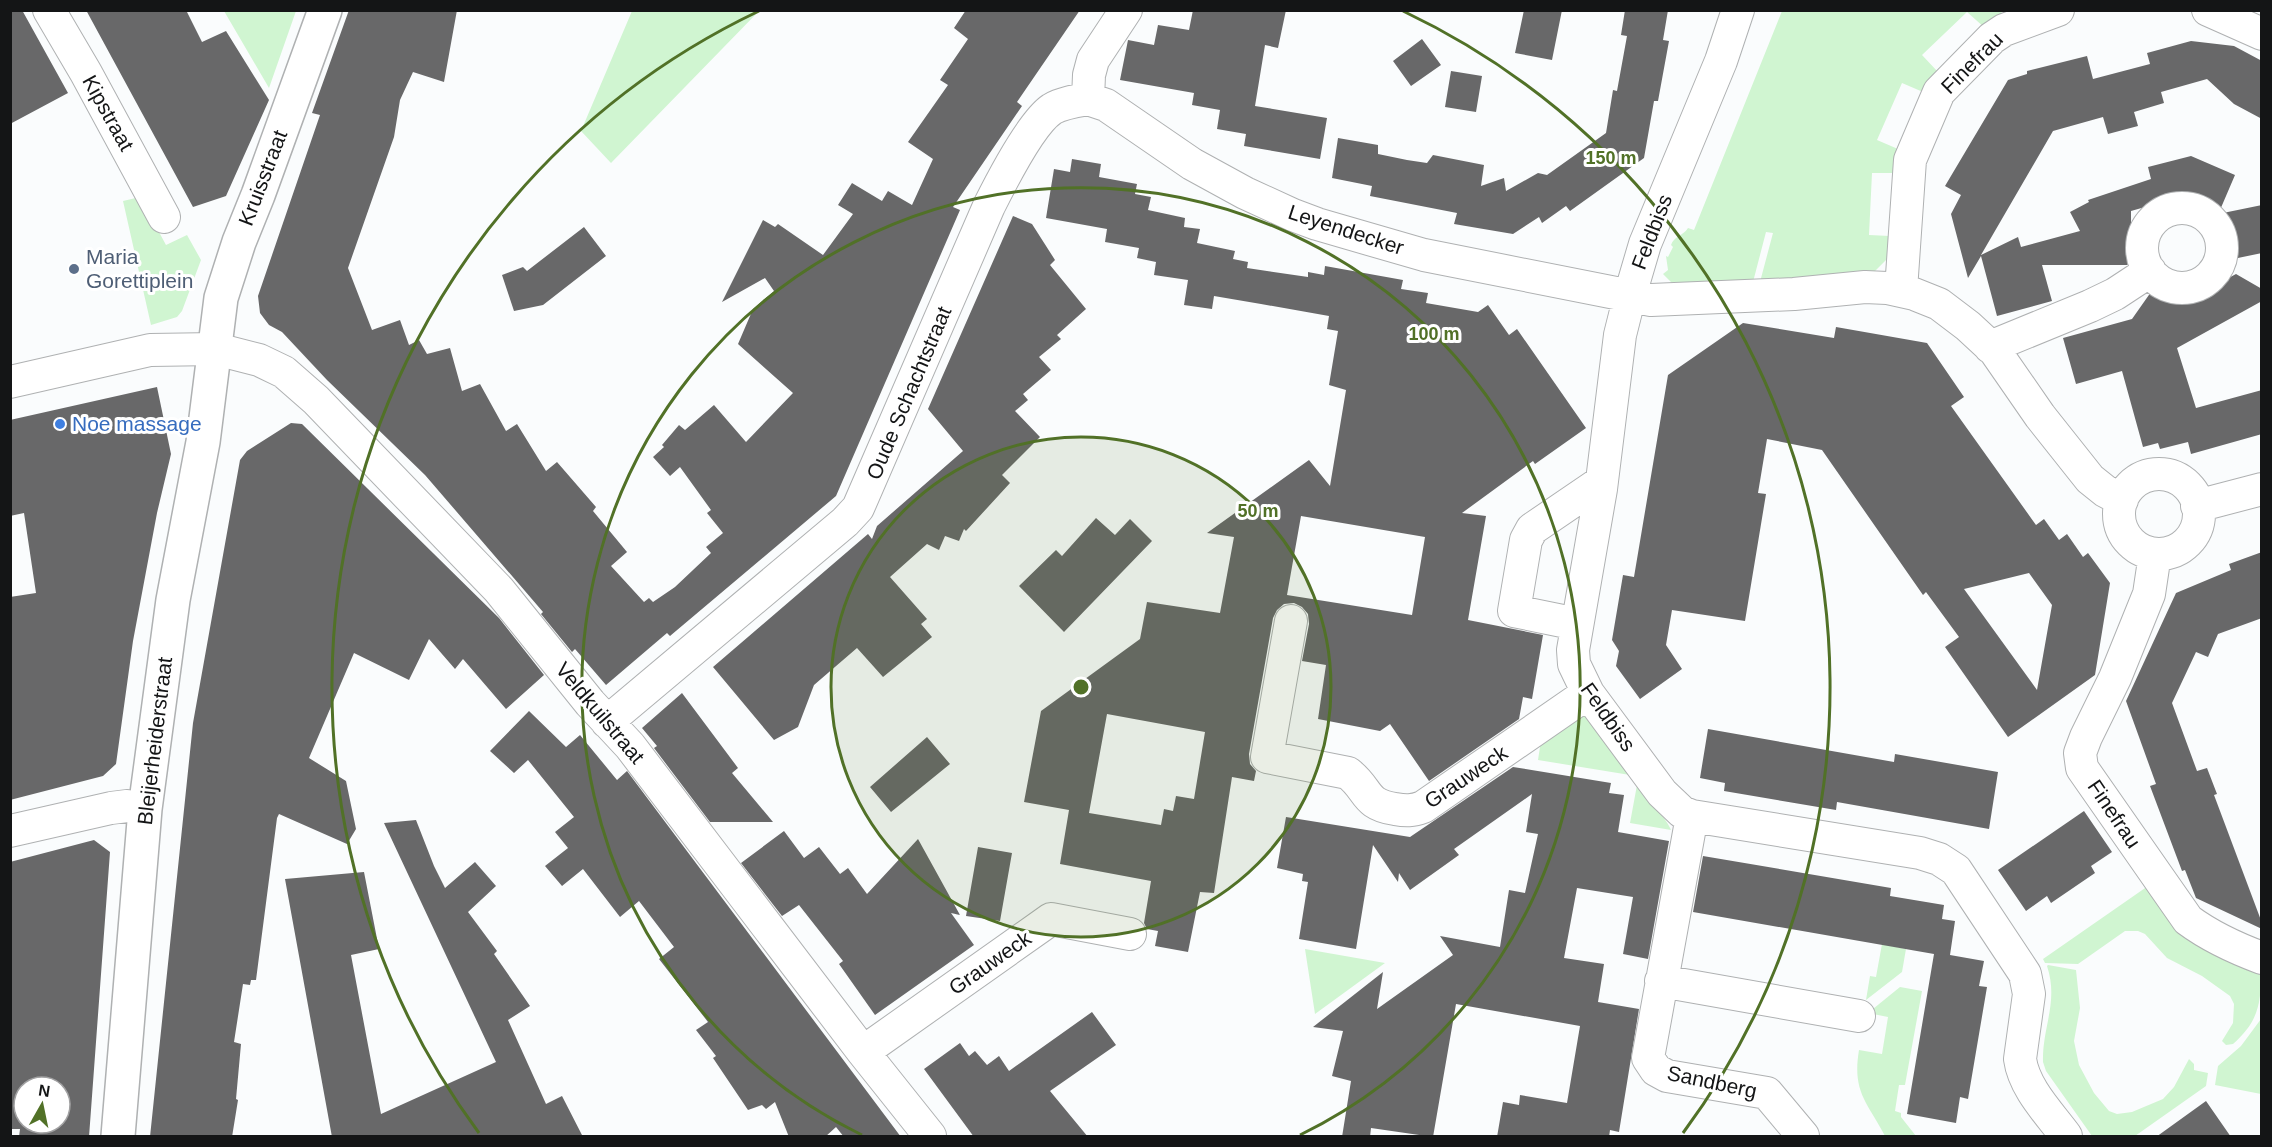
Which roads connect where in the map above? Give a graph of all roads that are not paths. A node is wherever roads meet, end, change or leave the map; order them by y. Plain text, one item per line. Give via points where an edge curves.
1 (49, 10) edge
2 (325, 10) edge
3 (1126, 10) edge
4 (1738, 10) edge
5 (2058, 10) edge
6 (2208, 10) edge
7 (2262, 34) edge
8 (1088, 99) junction
9 (164, 217) dead end
10 (2150, 271) dead end
11 (1901, 290) junction
12 (1630, 295) junction
13 (1990, 347) junction
14 (216, 349) junction
15 (10, 382) edge
16 (1601, 482) junction
17 (2262, 489) edge
18 (2122, 500) junction
19 (2197, 506) junction
20 (2155, 554) junction
21 (1291, 621) dead end
22 (1577, 624) junction
23 (1588, 693) junction
24 (608, 722) junction
25 (145, 809) junction
26 (1692, 816) junction
27 (10, 831) edge
28 (1130, 934) dead end
29 (2262, 958) edge
30 (1661, 981) junction
31 (1859, 1016) dead end
32 (863, 1052) junction
33 (118, 1137) edge
34 (930, 1137) edge
35 (1803, 1137) edge
36 (2066, 1137) edge

1 - 9 street, Kipstraat
2 - 14 street, Kruisstraat via 229,272 221,298
3 - 8 street via 1093,60
4 - 12 street, Feldbiss via 1721,61 1645,244
5 - 11 street, Finefrau via 1992,38 1939,92 1910,160
6 - 7 street
8 - 12 street, Leyendecker via 1106,105 1192,164 1293,216 1424,255
8 - 24 street, Oude Schachtstraat via 1054,108 1041,119 1005,175 858,508
10 - 13 street via 2090,306
11 - 12 street via 1865,287 1651,300
11 - 13 street via 1939,304
12 - 16 street, Feldbiss via 1620,335
13 - 18 street via 2090,479
14 - 15 street, Veldkuilstraat via 150,350
14 - 24 street, Veldkuilstraat via 259,360 284,372 316,400 499,590
14 - 25 street, Bleijerheiderstraat via 173,600
16 - 22 street, Feldbiss
16 - 22 street via 1532,529 1526,540 1514,611
17 - 19 street
18 - 19 street via 2134,482 2161,474 2187,486
18 - 20 street via 2119,521 2124,533 2142,550
19 - 20 street via 2197,526 2190,539 2180,548
20 - 29 street, Finefrau via 2149,594 2086,737 2080,753 2082,768 2188,920 2227,945
21 - 23 street, Grauweck via 1267,757 1348,773 1378,806 1410,812 1423,807
22 - 23 street, Feldbiss via 1574,664
23 - 26 street, Feldbiss via 1662,793
24 - 32 street, Veldkuilstraat
25 - 27 street via 111,808
25 - 33 street, Bleijerheiderstraat
26 - 30 street, Sandberg
26 - 36 street, Feldbiss via 1920,853 1956,870 2025,974 2029,994 2022,1069 2031,1089
28 - 32 street, Grauweck via 1051,919
30 - 31 street
30 - 35 street, Sandberg via 1648,1058 1656,1070 1667,1076 1767,1093
32 - 34 street, Veldkuilstraat

